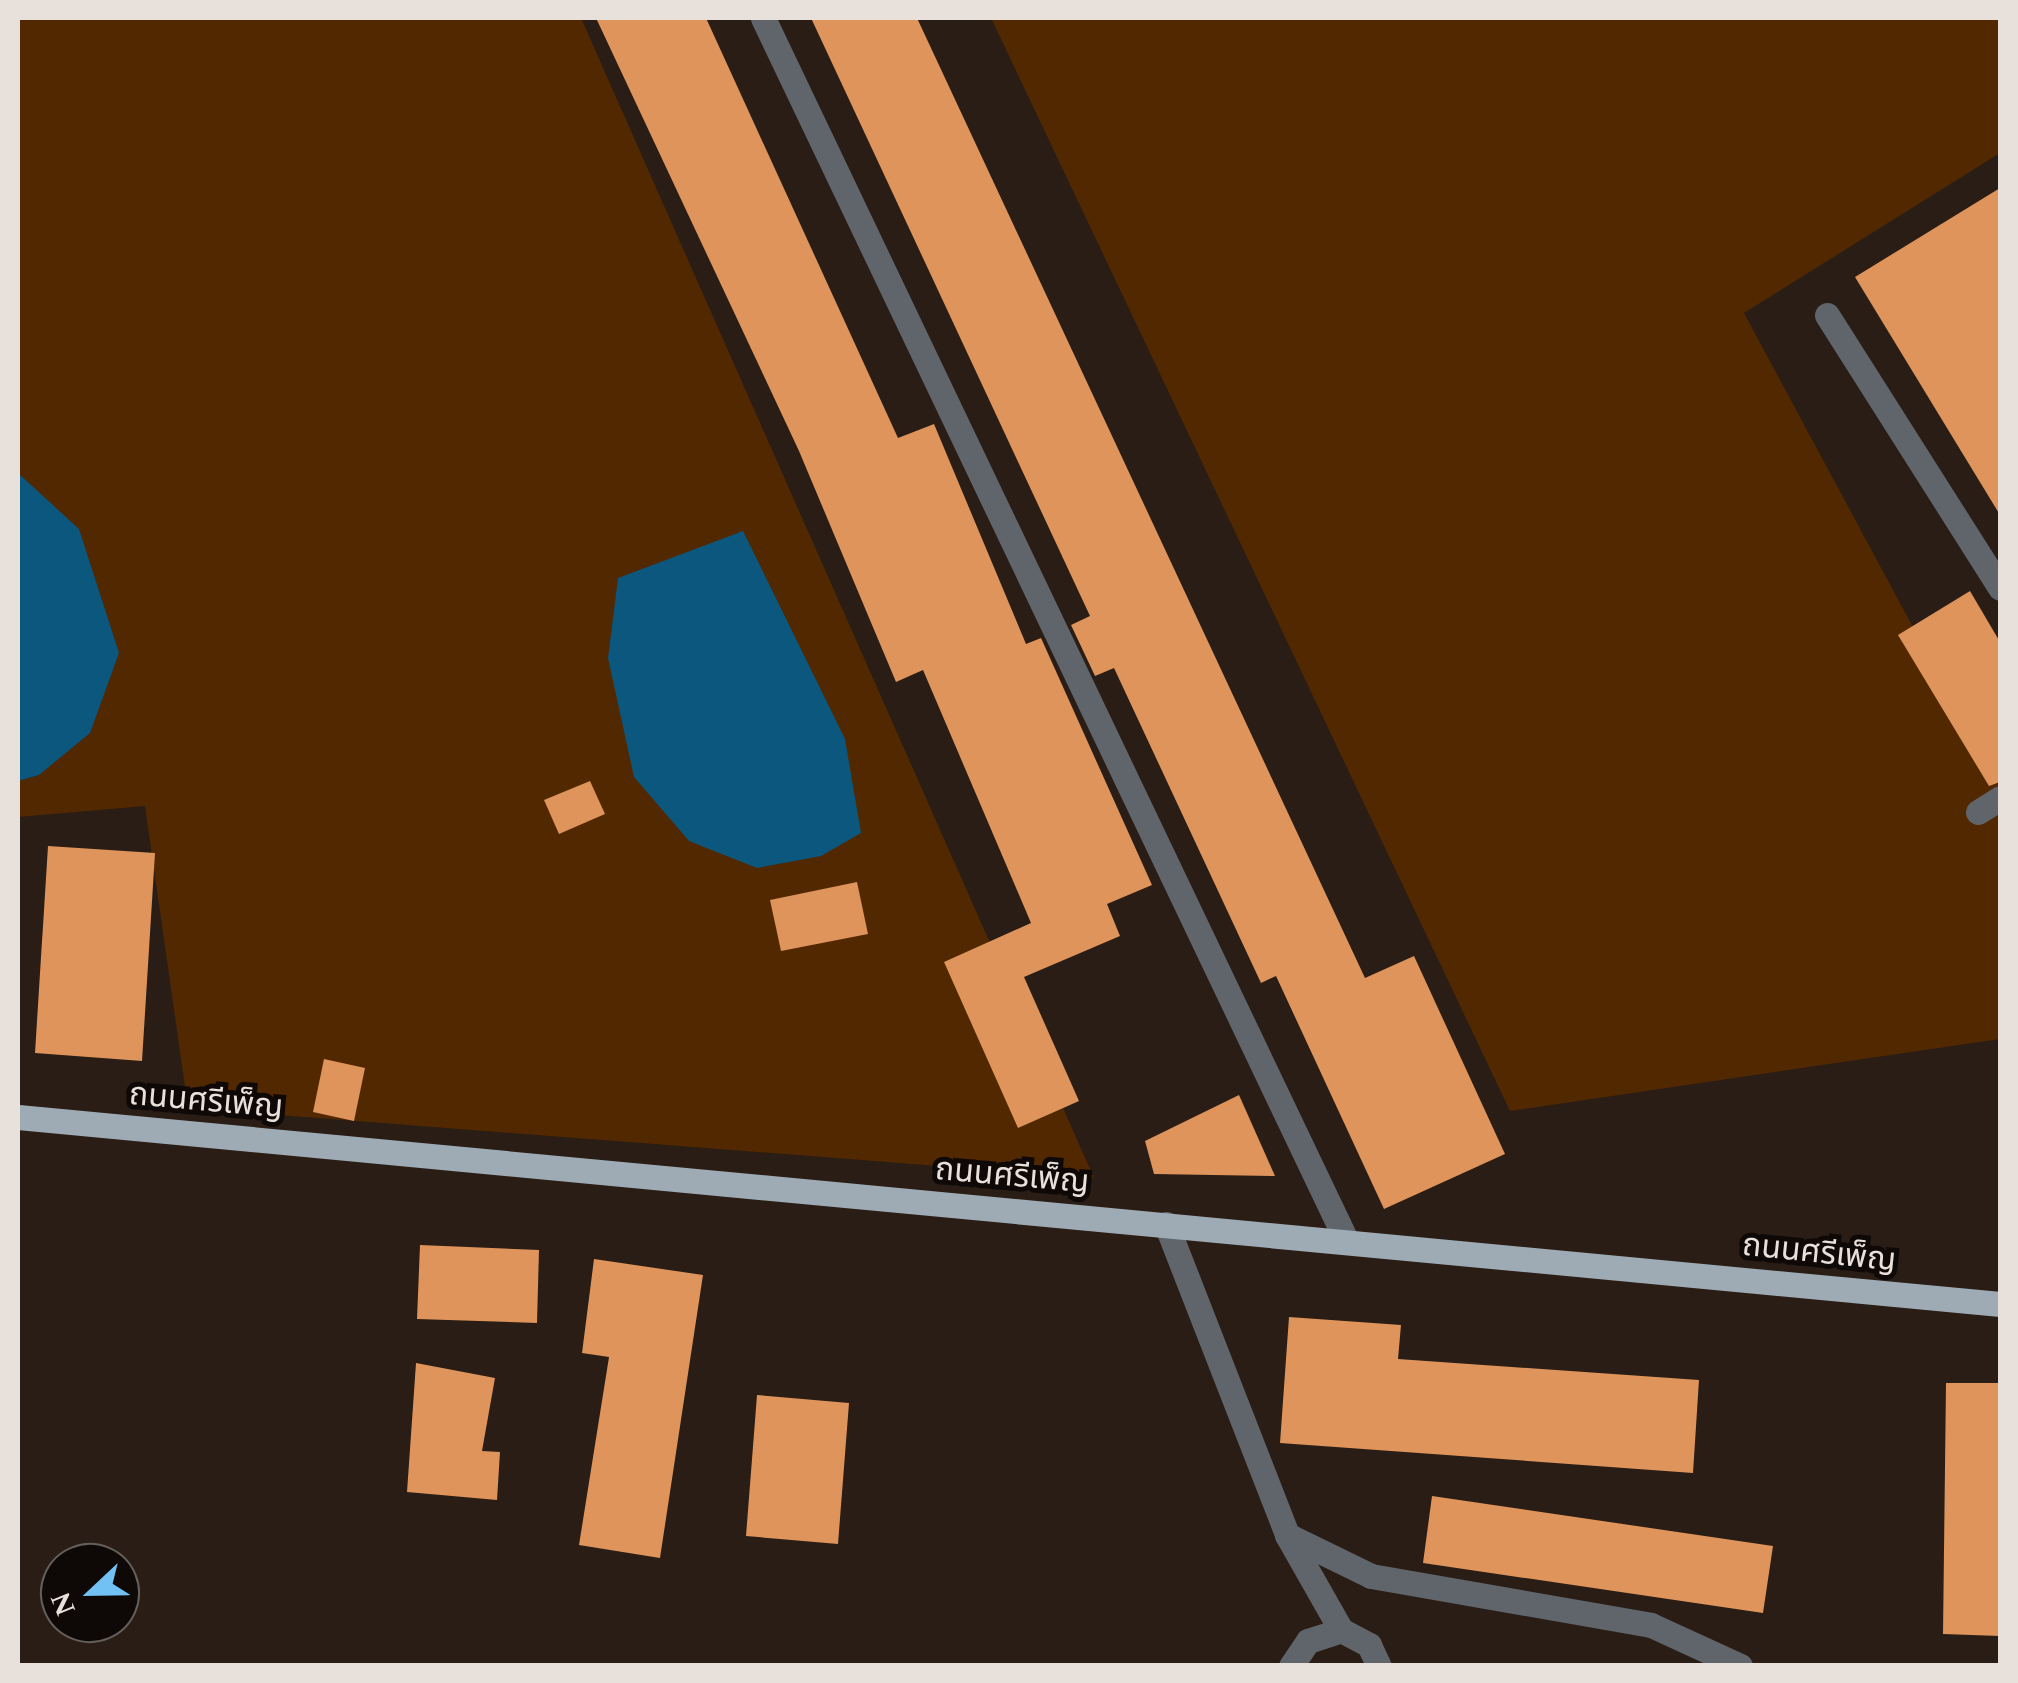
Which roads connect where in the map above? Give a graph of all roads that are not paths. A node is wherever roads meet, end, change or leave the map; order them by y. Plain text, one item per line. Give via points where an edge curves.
1 (764, 18) edge
2 (1826, 315) dead end
3 (2000, 588) edge
4 (2000, 798) edge
5 (1978, 812) dead end
6 (18, 1117) edge
7 (1166, 1224) junction
8 (1346, 1240) junction
9 (2000, 1304) edge
10 (1287, 1535) junction
11 (1341, 1630) junction
12 (1291, 1666) edge
13 (1379, 1666) edge
14 (1740, 1666) edge

1 - 8 street
2 - 3 street
4 - 5 street
6 - 7 main road, ถนนศรีเพ็ญ
7 - 8 main road, ถนนศรีเพ็ญ
7 - 10 street
8 - 9 main road, ถนนศรีเพ็ญ
10 - 11 street
10 - 14 street via 1370,1576 1651,1625
11 - 12 street via 1308,1641
11 - 13 street via 1369,1645

